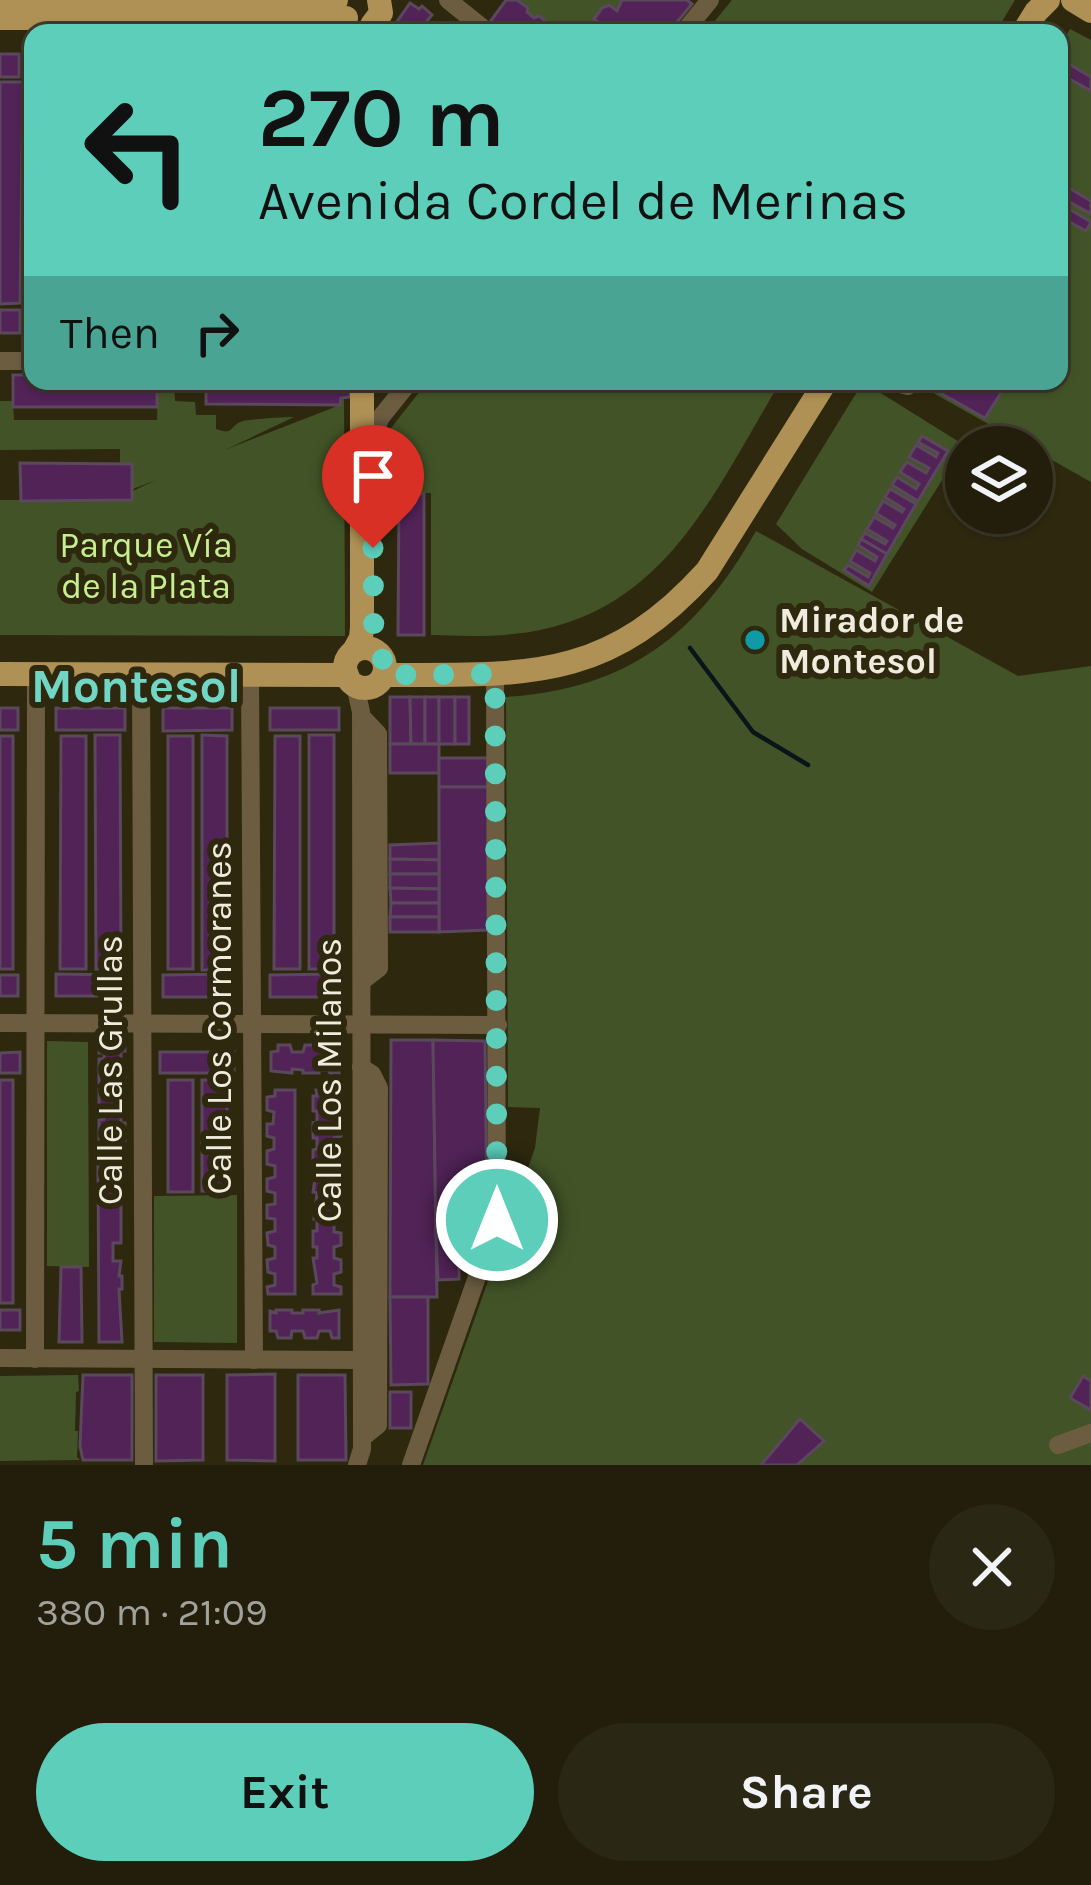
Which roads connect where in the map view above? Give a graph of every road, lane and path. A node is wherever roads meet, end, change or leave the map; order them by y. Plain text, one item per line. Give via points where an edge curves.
1 (0, 0) edge
2 (448, 0) edge
3 (710, 0) edge
4 (1051, 0) edge
5 (1073, 0) edge
6 (1091, 11) edge
7 (363, 14) edge
8 (0, 17) edge
9 (41, 17) edge
10 (146, 17) edge
11 (253, 17) edge
12 (478, 24) edge
13 (690, 24) edge
14 (1029, 24) edge
15 (364, 390) edge
16 (365, 390) edge
17 (403, 390) edge
18 (801, 390) edge
19 (820, 390) edge
20 (372, 438) junction
21 (0, 661) edge
22 (365, 668) junction
23 (0, 674) edge
24 (36, 674) junction
25 (495, 674) junction
26 (141, 675) junction
27 (250, 675) junction
28 (0, 1023) edge
29 (36, 1023) junction
30 (142, 1023) junction
31 (250, 1024) junction
32 (362, 1024) junction
33 (498, 1025) junction
34 (361, 1067) junction
35 (0, 1358) edge
36 (35, 1359) junction
37 (143, 1359) junction
38 (254, 1360) junction
39 (361, 1360) junction
40 (1091, 1432) edge
41 (1058, 1445) dead end
42 (362, 1454) edge
43 (144, 1465) edge
44 (411, 1465) edge

1 - 9 main road
2 - 12 street
3 - 13 street
4 - 14 main road
5 - 6 main road
7 - 11 main road
8 - 9 main road
9 - 10 main road
10 - 11 main road
15 - 22 main road
16 - 20 main road
17 - 20 street
18 - 22 main road via 696,562 640,613 552,653
19 - 25 main road via 683,598 593,657
20 - 22 main road via 374,644
21 - 22 main road
22 - 25 main road
22 - 27 main road
22 - 32 street, Calle Los Milanos
23 - 24 main road
24 - 26 main road
24 - 29 street
25 - 33 street
26 - 27 main road
26 - 30 street, Calle Las Grullas
27 - 31 street, Calle Los Cormoranes
28 - 29 street
29 - 30 street
29 - 36 street
30 - 31 street
30 - 37 street, Calle Las Grullas
31 - 32 street
31 - 38 street, Calle Los Cormoranes
32 - 33 street
32 - 34 street, Calle Los Milanos
33 - 44 street via 497,1220
34 - 39 street, Calle Los Milanos
34 - 42 street via 379,1088 378,1424
35 - 36 street
36 - 37 street
37 - 38 street
37 - 43 street, Calle Las Grullas
38 - 39 street
39 - 42 street, Calle Los Milanos
40 - 41 street

